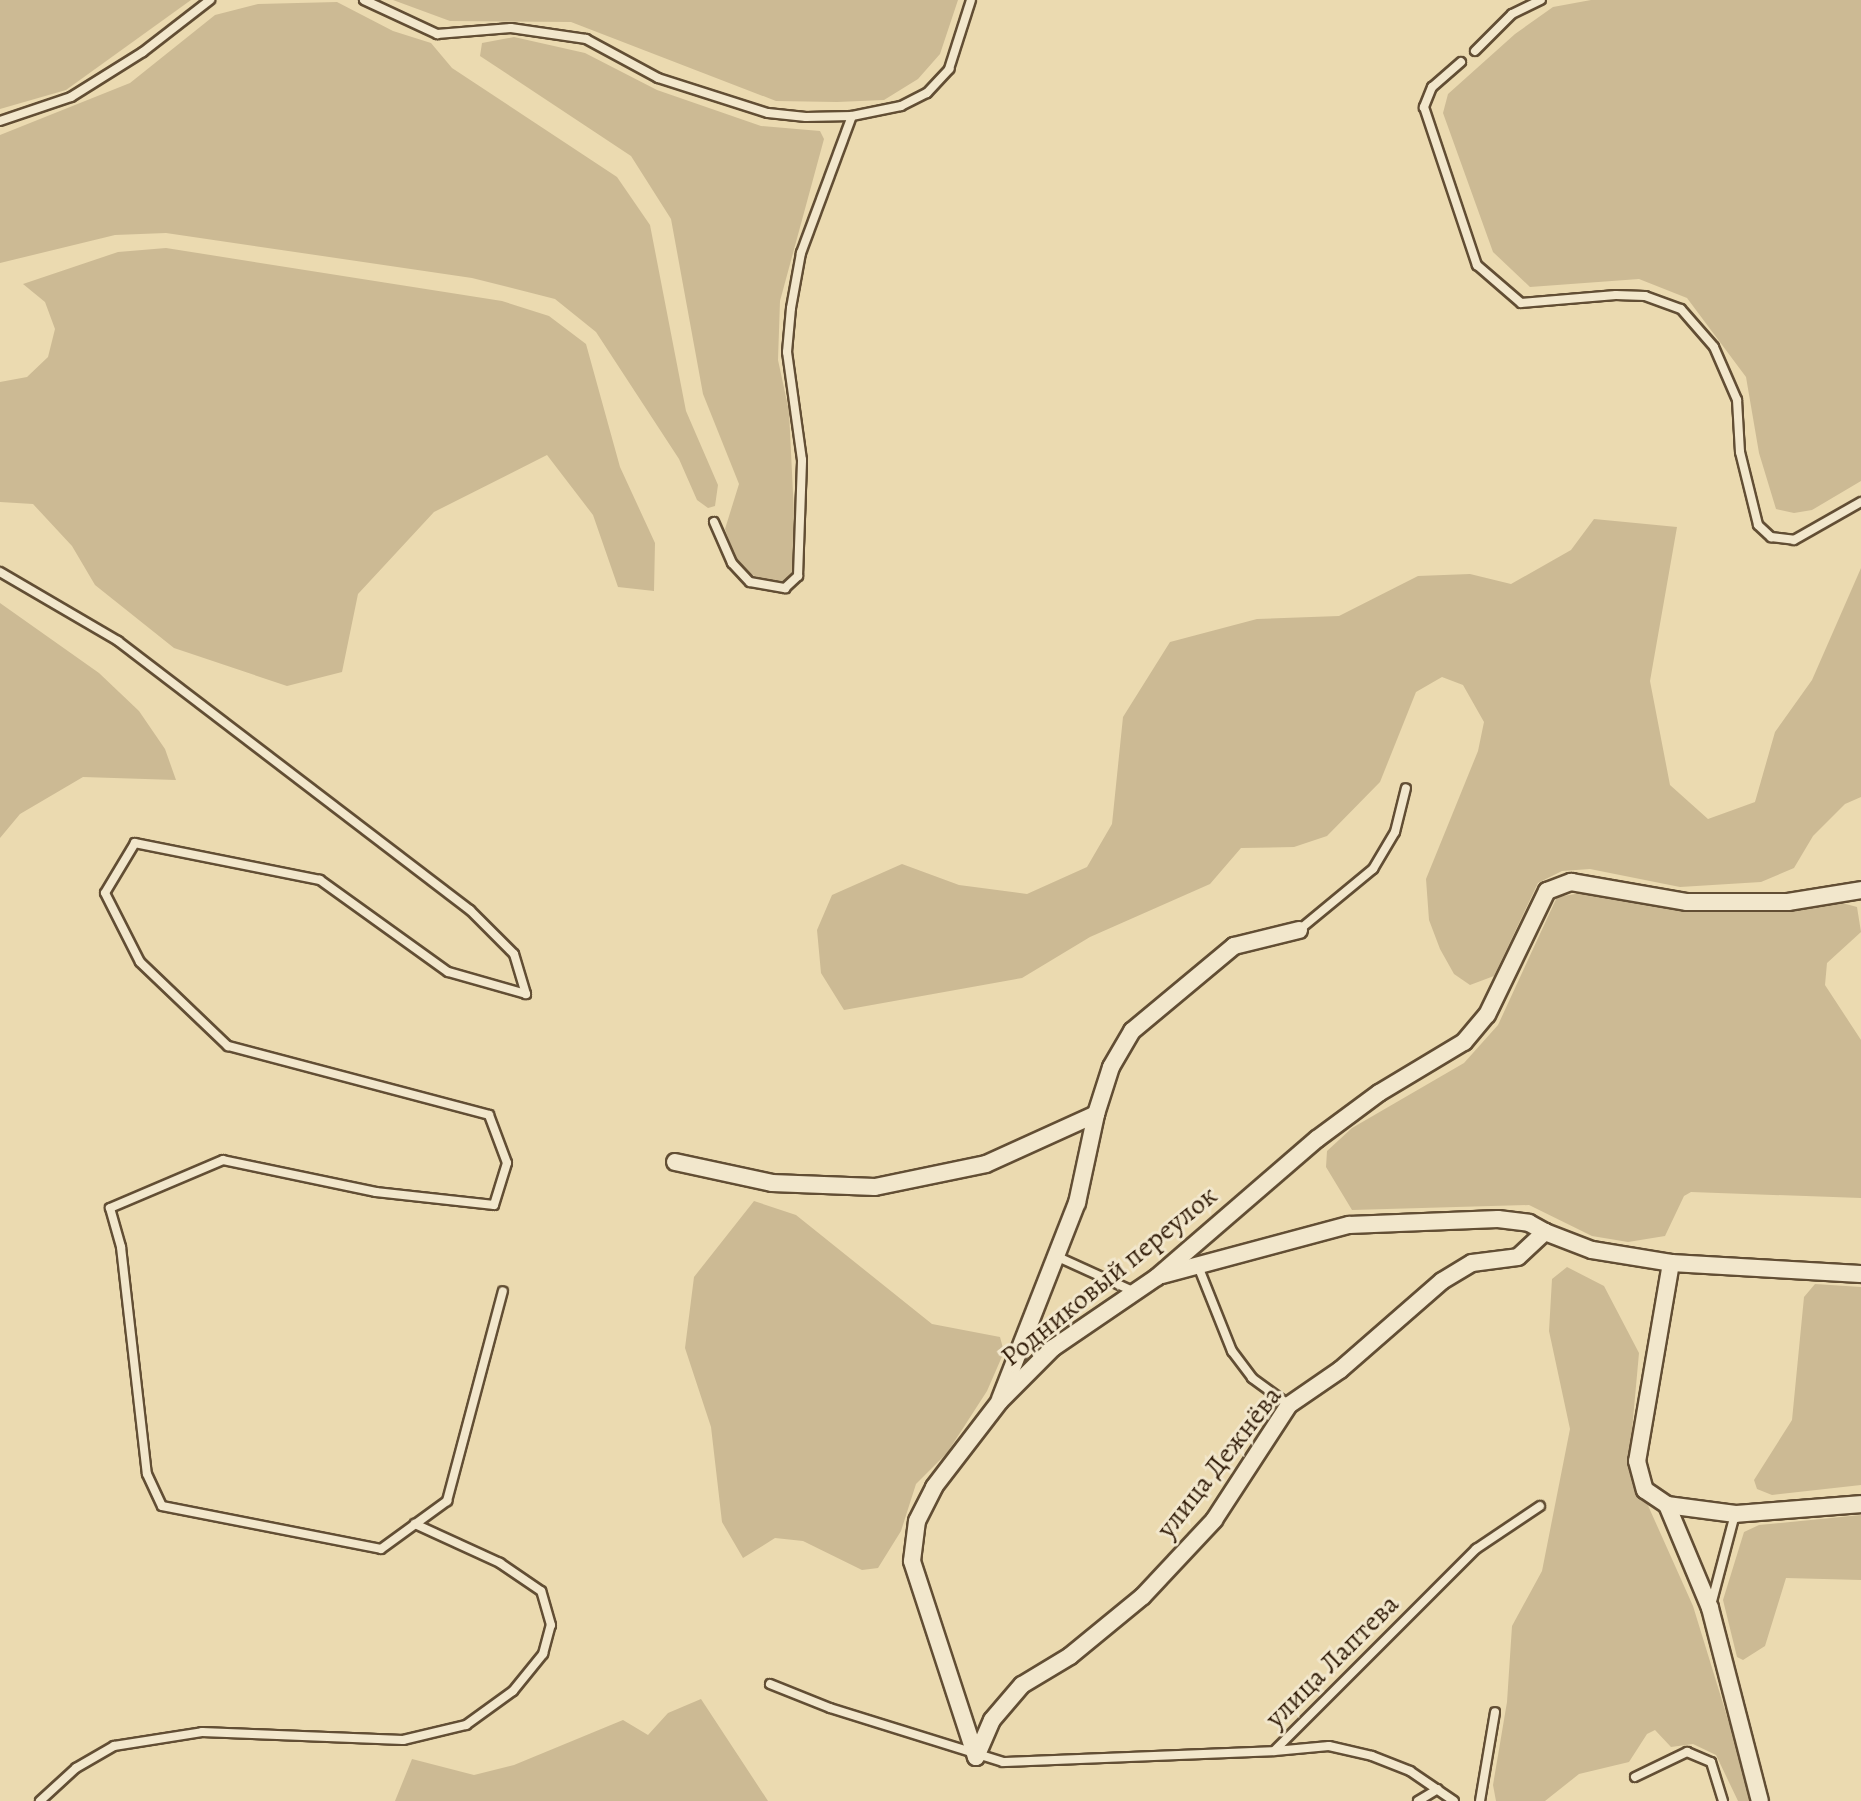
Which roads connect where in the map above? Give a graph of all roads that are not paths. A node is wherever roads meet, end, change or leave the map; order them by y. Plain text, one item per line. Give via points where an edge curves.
1 (210, 0) edge
2 (364, 0) edge
3 (971, 0) edge
4 (1541, 0) edge
5 (1475, 51) dead end
6 (1461, 62) dead end
7 (852, 116) junction
8 (0, 121) edge
9 (1861, 502) edge
10 (714, 522) dead end
11 (0, 572) edge
12 (1406, 788) dead end
13 (1861, 890) edge
14 (1299, 930) joint
15 (1096, 1114) junction
16 (675, 1162) dead end
17 (1545, 1232) junction
18 (1058, 1257) junction
19 (1671, 1263) junction
20 (1198, 1264) junction
21 (1861, 1274) edge
22 (1157, 1277) junction
23 (503, 1291) dead end
24 (1133, 1291) junction
25 (1000, 1401) junction
26 (1289, 1405) junction
27 (1861, 1504) edge
28 (1667, 1505) junction
29 (1540, 1506) dead end
30 (1735, 1514) junction
31 (415, 1524) junction
32 (1710, 1608) junction
33 (770, 1684) dead end
34 (1495, 1712) dead end
35 (1274, 1751) junction
36 (976, 1757) junction
37 (1635, 1777) dead end
38 (1438, 1789) junction
39 (40, 1801) edge
40 (1418, 1801) edge
41 (1454, 1801) edge
42 (1480, 1801) edge
43 (1723, 1801) edge
44 (1760, 1801) edge

1 - 8 lane via 143,52 71,97
2 - 7 lane via 437,34 511,28 586,39 658,78 768,113
3 - 7 lane via 949,69 927,93 901,106
4 - 5 lane via 1512,14
6 - 9 lane via 1432,87 1424,107 1477,265 1521,303 1645,296 1681,309 1714,347 1737,400 1740,452 1758,525 1771,537 1794,540
7 - 10 lane via 801,253 791,308 787,352 802,460 798,576 785,588 750,582 732,563
11 - 31 lane via 118,641 470,910 514,954 526,994 448,972 320,880 135,843 105,893 140,962 228,1046 489,1115 507,1163 494,1205 376,1192 223,1160 110,1208 121,1247 147,1474 162,1506 381,1549
12 - 14 lane via 1395,832 1373,869
13 - 22 street, Родниковый переулок via 1788,902 1687,902 1571,882 1547,891 1487,1015 1464,1042 1379,1093 1317,1139
14 - 15 street via 1234,946 1132,1031 1111,1067
15 - 16 street via 986,1164 903,1185 772,1183
15 - 18 street via 1077,1203
17 - 19 street via 1592,1250
17 - 20 street via 1529,1223 1498,1219 1349,1225
17 - 26 street, улица Дежнёва via 1518,1257 1472,1263 1442,1281 1340,1370
18 - 24 lane
18 - 25 street via 1006,1375
19 - 21 street
19 - 28 street via 1637,1461 1645,1490
20 - 22 street
20 - 26 lane via 1232,1351 1252,1378
22 - 24 street, Родниковый переулок
23 - 31 lane via 447,1501
24 - 25 street, Родниковый переулок via 1053,1348
25 - 36 street, Родниковый переулок via 934,1487 917,1521 912,1561
26 - 36 street, улица Дежнёва via 1214,1520 1143,1596 1070,1656 1022,1685 992,1720
27 - 30 street
28 - 30 street
28 - 32 street
29 - 35 lane, улица Лаптева via 1476,1549
30 - 32 lane
31 - 39 lane via 500,1563 541,1591 551,1625 543,1654 513,1691 466,1725 403,1740 202,1732 114,1746 76,1768 61,1788
32 - 44 street
33 - 36 lane, улица Лаптева
34 - 42 lane
35 - 36 lane, улица Лаптева via 1019,1763
35 - 38 lane via 1329,1746 1372,1756
37 - 43 lane via 1687,1752 1711,1762
38 - 40 lane
38 - 41 lane

